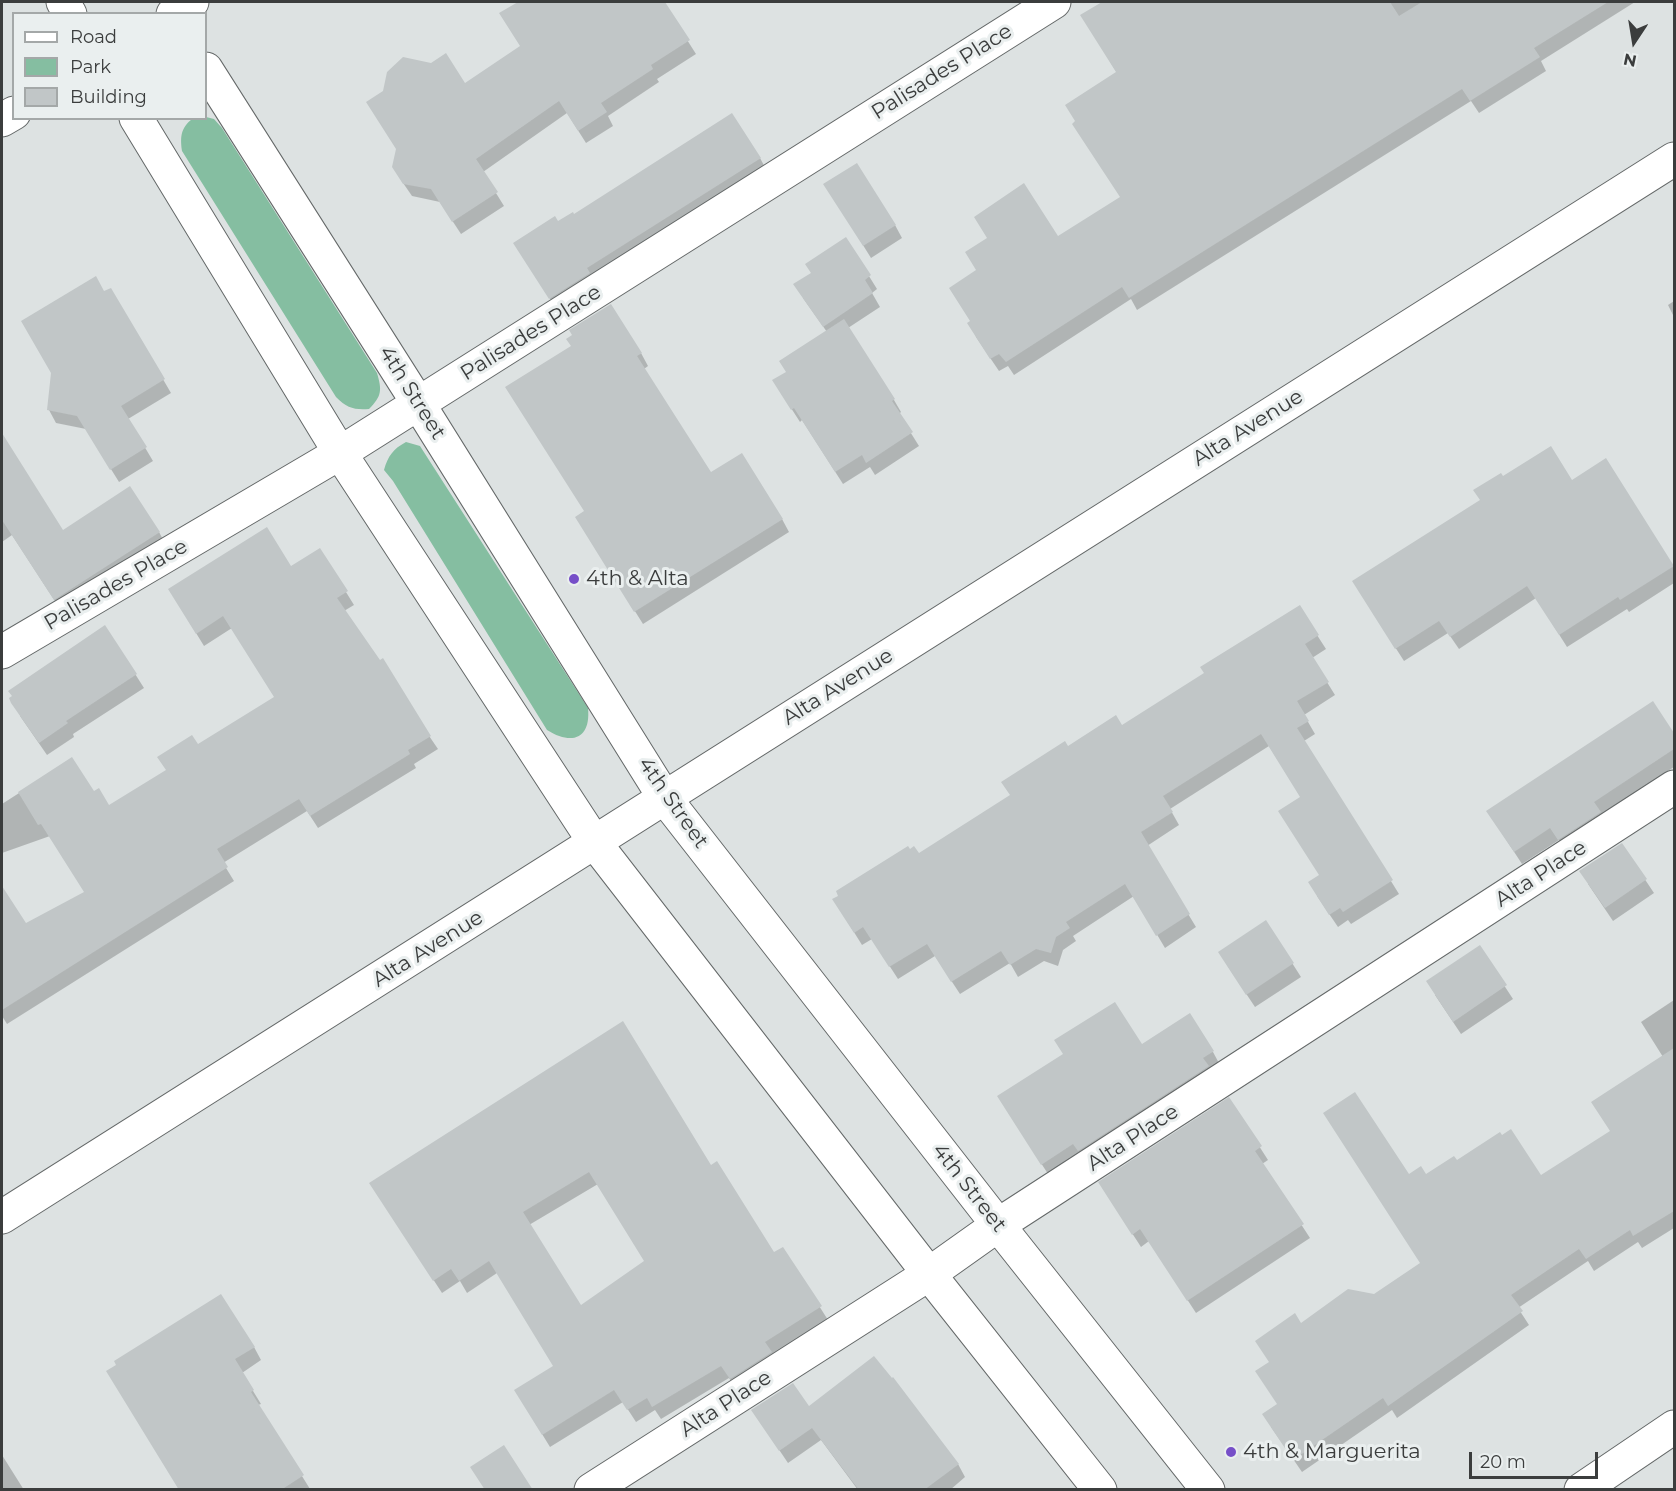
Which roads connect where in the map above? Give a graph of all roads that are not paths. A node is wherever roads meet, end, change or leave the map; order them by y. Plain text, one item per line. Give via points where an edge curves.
1 (192, 2) edge
2 (1054, 2) edge
3 (175, 12) edge
4 (207, 71) edge
5 (137, 120) edge
6 (1674, 159) edge
7 (418, 403) junction
8 (340, 453) junction
9 (2, 652) edge
10 (1674, 787) edge
11 (664, 797) junction
12 (595, 843) junction
13 (2, 1217) edge
14 (998, 1225) junction
15 (929, 1274) junction
16 (1674, 1427) edge
17 (591, 1490) edge
18 (1100, 1490) edge
19 (1208, 1490) edge
20 (1581, 1490) edge

1 - 3 street
2 - 7 street, Palisades Place
4 - 7 street, 4th Street
5 - 8 street
6 - 11 street, Alta Avenue
7 - 8 street, Palisades Place
7 - 11 street, 4th Street
8 - 9 street, Palisades Place
8 - 12 street
10 - 14 street, Alta Place
11 - 12 street, Alta Avenue
11 - 14 street, 4th Street
12 - 13 street, Alta Avenue
12 - 15 street
14 - 15 street, Alta Place
14 - 19 street, 4th Street
15 - 17 street, Alta Place
15 - 18 street
16 - 20 street

